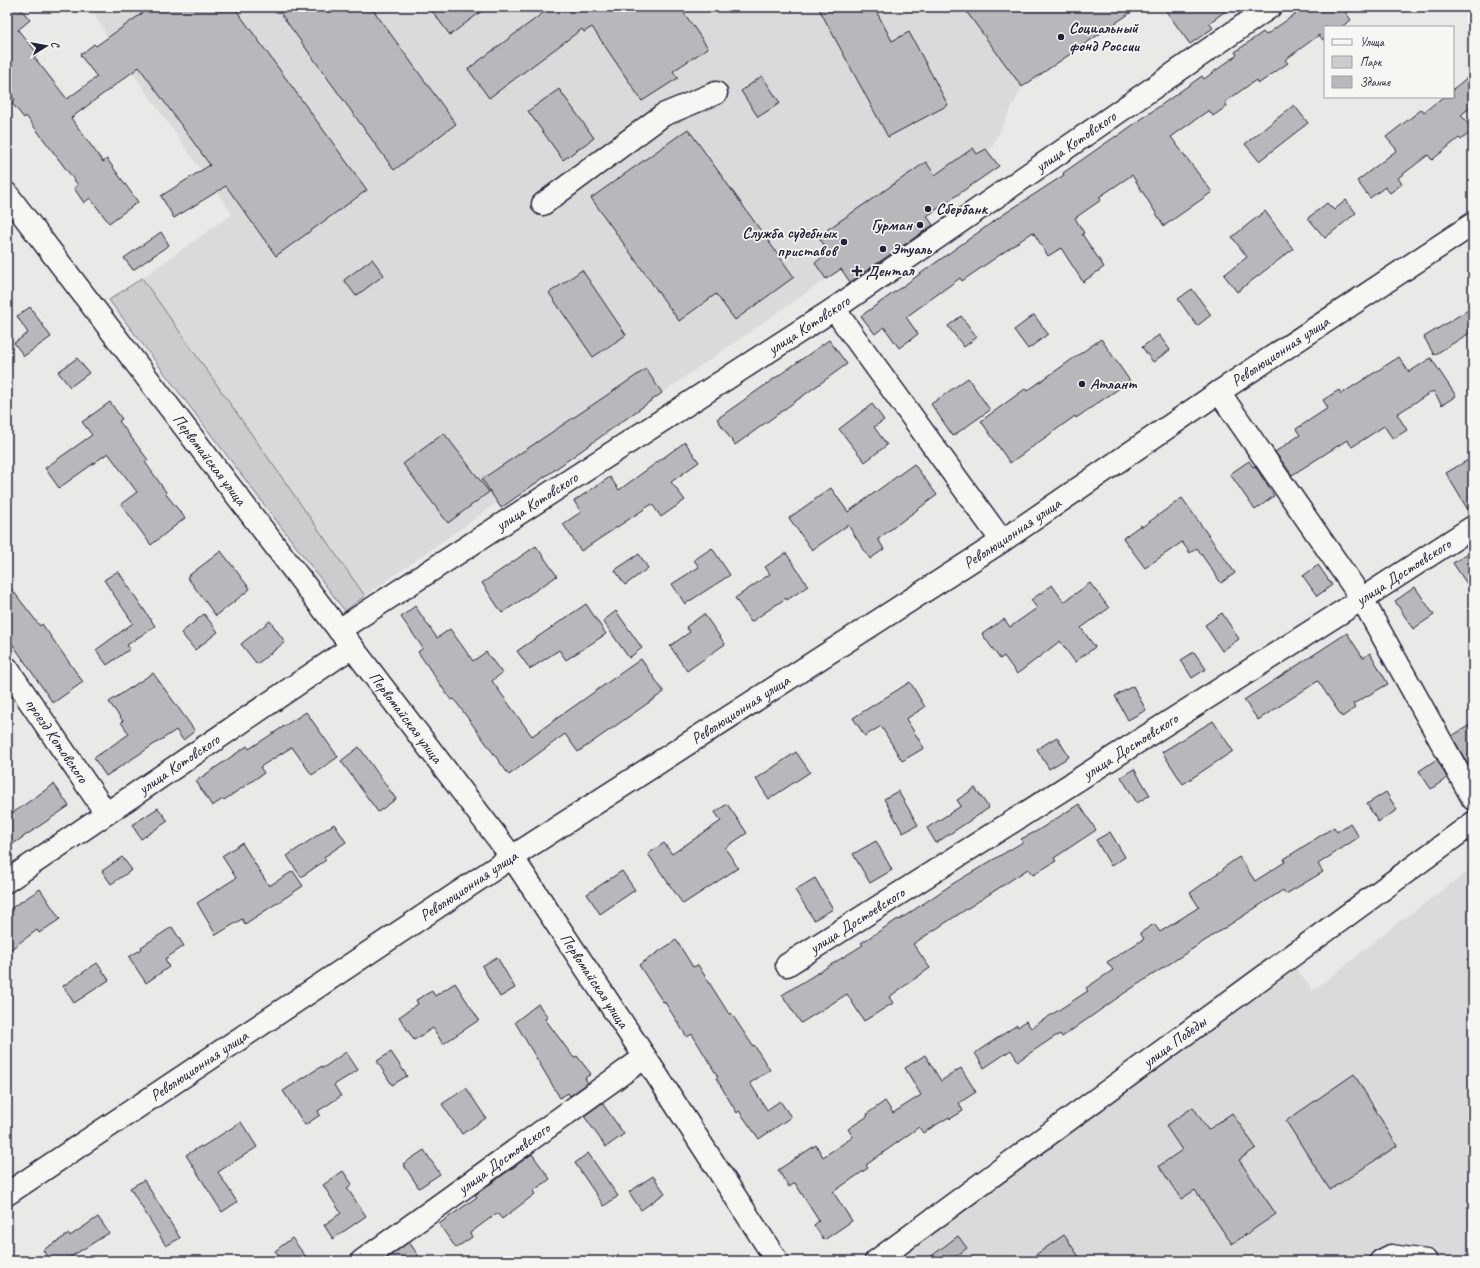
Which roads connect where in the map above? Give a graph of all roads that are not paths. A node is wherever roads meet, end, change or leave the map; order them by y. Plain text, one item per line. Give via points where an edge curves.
1 (1270, 7) edge
2 (716, 93) dead end
3 (7, 194) edge
4 (543, 204) dead end
5 (1473, 224) edge
6 (834, 309) junction
7 (1219, 392) junction
8 (1473, 527) edge
9 (1002, 541) junction
10 (1362, 599) junction
11 (338, 630) junction
12 (352, 647) junction
13 (7, 668) edge
14 (1473, 799) edge
15 (106, 813) junction
16 (1473, 823) edge
17 (512, 857) junction
18 (7, 881) edge
19 (787, 965) dead end
20 (645, 1056) junction
21 (7, 1194) edge
22 (362, 1261) edge
23 (777, 1261) edge
24 (876, 1261) edge
25 (1381, 1261) edge
26 (1426, 1261) edge

1 - 6 street, улица Котовского
2 - 4 street via 663,115
3 - 11 street, Первомайская улица
5 - 7 street, Революционная улица
6 - 9 street
6 - 11 street, улица Котовского
7 - 9 street, Революционная улица
7 - 10 street
8 - 10 street, улица Достоевского
9 - 17 street, Революционная улица
10 - 14 street
10 - 19 street, улица Достоевского
11 - 12 street, Первомайская улица
12 - 15 street, улица Котовского
12 - 17 street, Первомайская улица
13 - 15 street, проезд Котовского
15 - 18 street, улица Котовского
16 - 24 street, улица Победы
17 - 20 street, Первомайская улица
17 - 21 street, Революционная улица
20 - 22 street, улица Достоевского
20 - 23 street, Первомайская улица
25 - 26 street via 1391,1256

